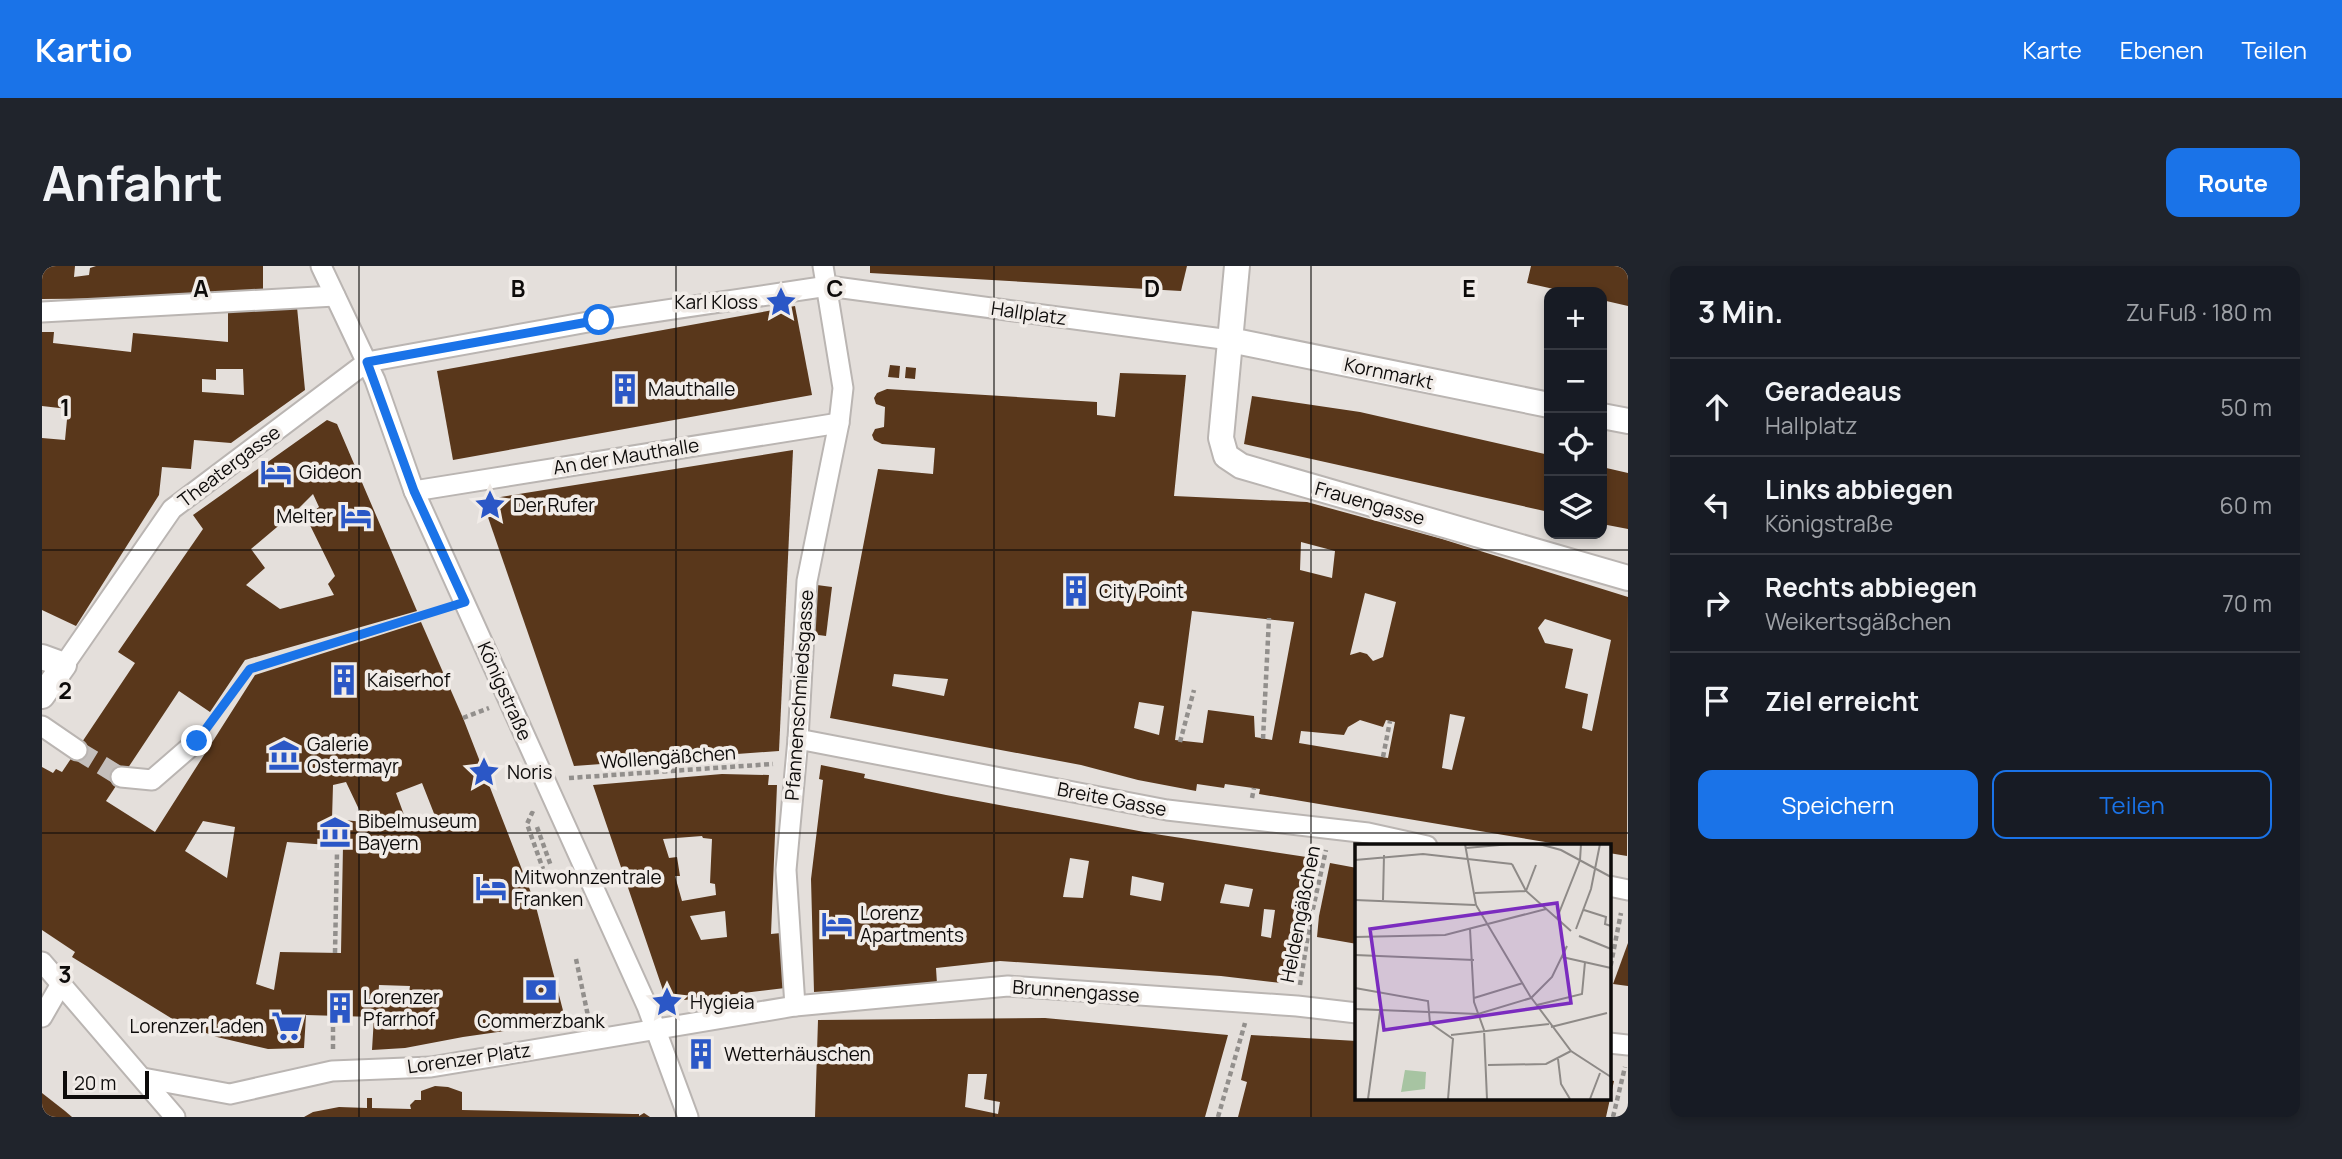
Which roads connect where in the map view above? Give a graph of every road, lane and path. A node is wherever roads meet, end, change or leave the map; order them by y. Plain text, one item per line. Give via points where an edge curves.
1 (321, 266) edge
2 (823, 266) edge
3 (1237, 266) edge
4 (828, 286) junction
5 (335, 296) junction
6 (42, 312) edge
7 (1230, 340) junction
8 (367, 362) junction
9 (1544, 404) edge
10 (1607, 417) edge
11 (1628, 421) edge
12 (839, 423) junction
13 (414, 491) junction
14 (1628, 578) edge
15 (465, 602) junction
16 (1269, 618) dead end
17 (53, 661) edge
18 (1194, 690) dead end
19 (42, 696) edge
20 (1390, 721) dead end
21 (42, 726) edge
22 (798, 739) junction
23 (1263, 739) dead end
24 (197, 741) joint
25 (1180, 742) dead end
26 (77, 750) tunnel mouth
27 (1383, 757) dead end
28 (795, 762) junction
29 (121, 777) tunnel mouth
30 (544, 779) junction
31 (1331, 828) junction
32 (539, 833) dead end
33 (531, 835) dead end
34 (1418, 844) edge
35 (337, 853) dead end
36 (551, 866) dead end
37 (543, 869) dead end
38 (1621, 888) edge
39 (335, 953) dead end
40 (576, 959) dead end
41 (42, 962) edge
42 (1610, 967) edge
43 (61, 984) junction
44 (1250, 1003) junction
45 (795, 1006) junction
46 (1297, 1006) junction
47 (1355, 1013) edge
48 (333, 1016) dead end
49 (42, 1017) edge
50 (589, 1018) dead end
51 (656, 1029) junction
52 (1610, 1043) edge
53 (1628, 1045) edge
54 (1625, 1065) dead end
55 (332, 1071) junction
56 (142, 1078) junction
57 (175, 1117) edge
58 (688, 1117) edge
59 (1218, 1117) edge
60 (1614, 1117) edge

1 - 5 street, Königstraße
2 - 4 street
3 - 7 street, Frauengasse
4 - 7 street, Hallplatz
4 - 8 street, Hallplatz via 599,320
4 - 12 street, Pfannenschmiedsgasse via 844,388
5 - 6 street
5 - 8 street, Königstraße
7 - 9 street, Kornmarkt
7 - 14 street, Frauengasse via 1221,438 1226,456 1241,466
8 - 13 street, Königstraße
8 - 17 street, Theatergasse via 172,509
10 - 11 street
12 - 13 street, An der Mauthalle
12 - 22 street, Pfannenschmiedsgasse via 807,581
13 - 15 street, Königstraße
15 - 24 path via 250,669
15 - 30 street, Königstraße
16 - 23 path
17 - 19 street, Theatergasse
18 - 25 path
20 - 27 path
21 - 26 street
22 - 28 street, Pfannenschmiedsgasse
22 - 31 street, Breite Gasse via 1167,810
24 - 29 street via 152,780
28 - 30 path, Wollengäßchen
28 - 45 street, Pfannenschmiedsgasse via 786,870
30 - 51 street, Königstraße
31 - 34 street, Breite Gasse
31 - 46 path, Heldengäßchen
32 - 36 path
33 - 37 path
35 - 39 path
38 - 42 path
40 - 50 path
41 - 43 street
43 - 49 street
43 - 56 street
44 - 45 street, Brunnengasse via 1008,986
44 - 46 street, Brunnengasse
44 - 59 path
45 - 51 street, Lorenzer Platz
46 - 47 street, Brunnengasse
48 - 55 path
51 - 55 street, Lorenzer Platz via 431,1067
51 - 58 street, Königstraße
52 - 53 street
54 - 60 path
55 - 56 street, Lorenzer Platz via 230,1094
56 - 57 street

